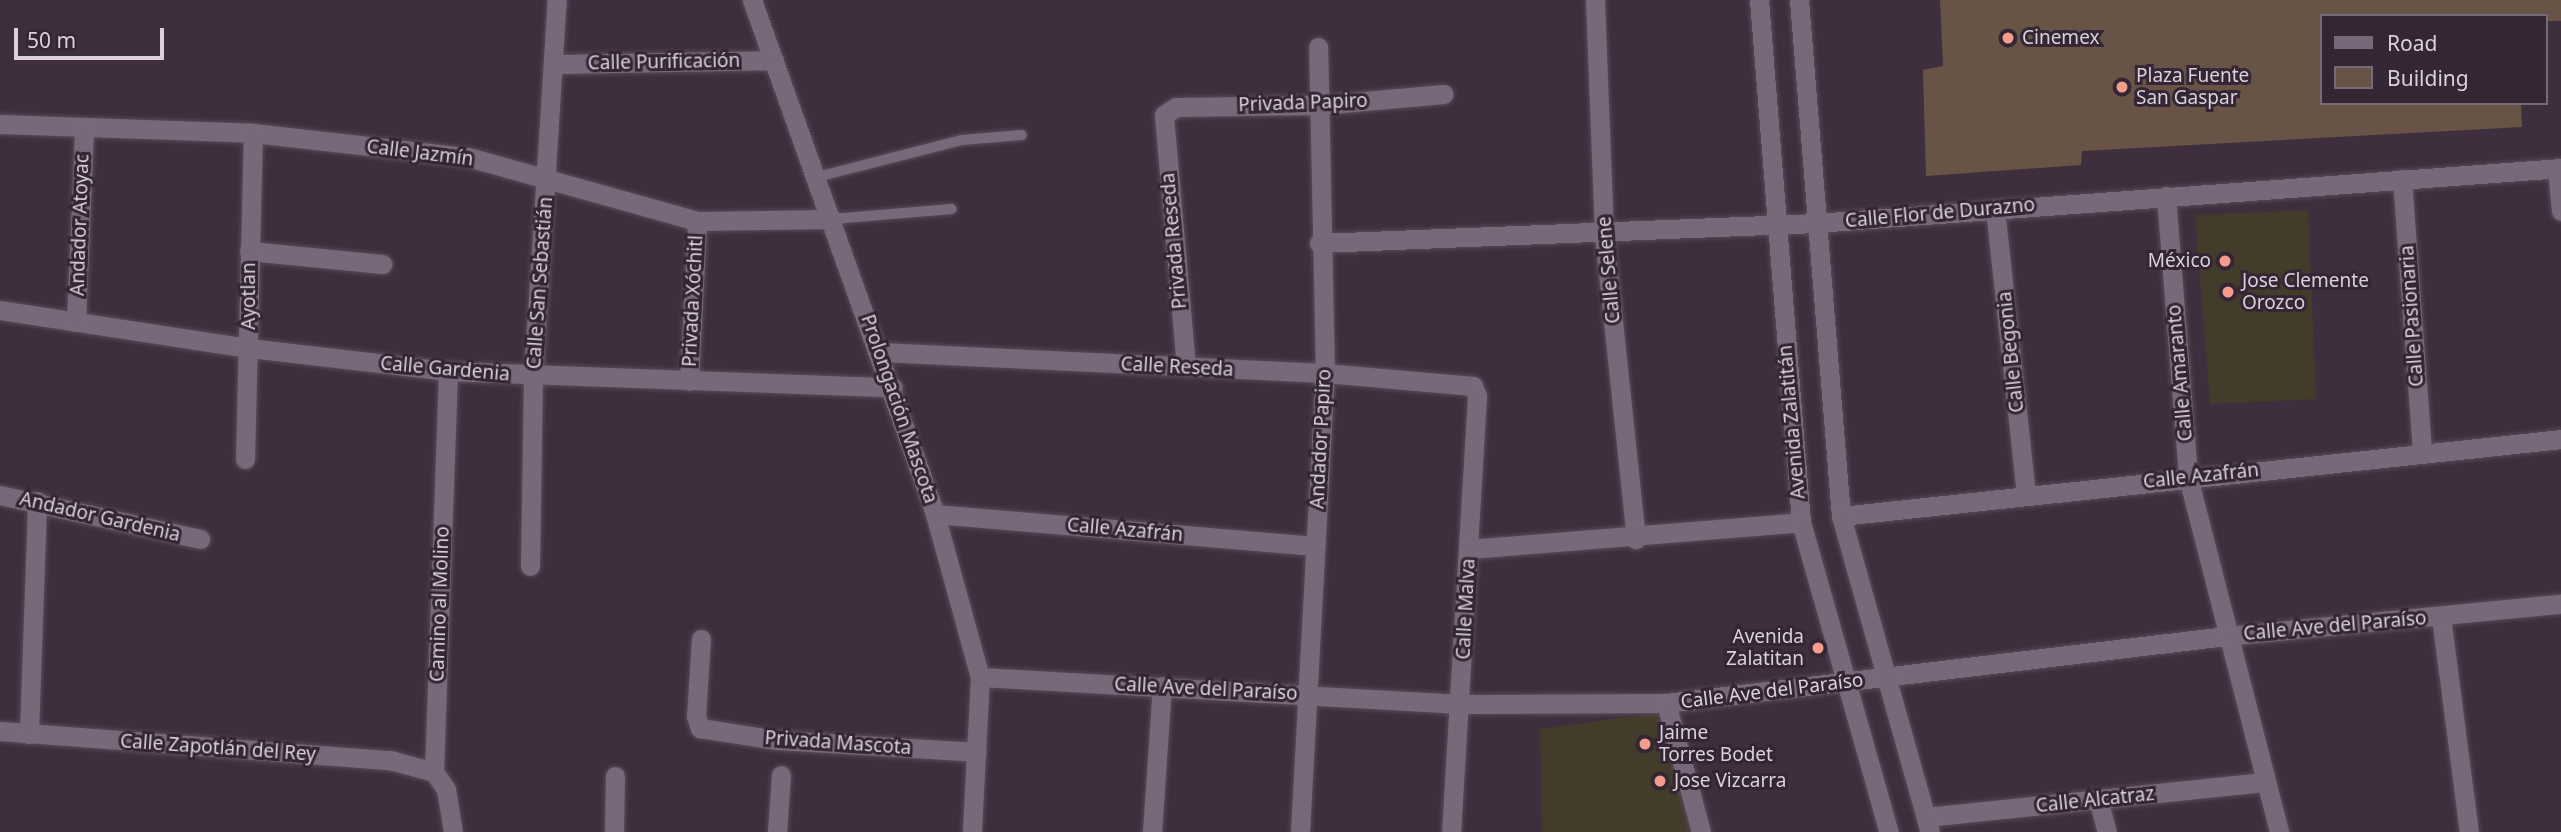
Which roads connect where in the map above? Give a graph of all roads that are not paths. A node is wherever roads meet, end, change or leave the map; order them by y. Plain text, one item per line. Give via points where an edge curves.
1 (557, 0) edge
2 (752, 0) edge
3 (1595, 0) edge
4 (1759, 0) edge
5 (1799, 0) edge
6 (1318, 47) dead end
7 (774, 60) junction
8 (554, 65) junction
9 (1444, 94) dead end
10 (1320, 105) junction
11 (1164, 115) joint
12 (0, 124) edge
13 (84, 128) junction
14 (253, 134) junction
15 (1022, 135) dead end
16 (2559, 168) edge
17 (817, 177) junction
18 (547, 179) junction
19 (2402, 179) junction
20 (2166, 196) junction
21 (952, 209) dead end
22 (1995, 209) junction
23 (2561, 211) edge
24 (832, 219) junction
25 (697, 221) junction
26 (1816, 223) junction
27 (1775, 225) junction
28 (1604, 235) junction
29 (1319, 243) junction
30 (249, 251) junction
31 (382, 264) dead end
32 (0, 310) edge
33 (76, 323) junction
34 (249, 348) junction
35 (881, 352) junction
36 (1185, 367) junction
37 (448, 371) junction
38 (1325, 373) junction
39 (533, 377) junction
40 (689, 381) junction
41 (1473, 386) joint
42 (893, 387) junction
43 (2561, 439) edge
44 (2422, 453) junction
45 (245, 459) dead end
46 (2188, 477) junction
47 (0, 495) edge
48 (2026, 495) junction
49 (37, 501) junction
50 (935, 513) junction
51 (1841, 516) junction
52 (1801, 523) junction
53 (200, 539) dead end
54 (1636, 539) junction
55 (1315, 546) junction
56 (1469, 549) junction
57 (530, 566) dead end
58 (2561, 604) edge
59 (2441, 617) junction
60 (2226, 636) junction
61 (701, 639) dead end
62 (979, 677) junction
63 (1886, 677) junction
64 (1844, 684) junction
65 (1162, 686) junction
66 (1310, 695) junction
67 (1667, 703) junction
68 (1461, 704) junction
69 (0, 731) edge
70 (29, 734) junction
71 (977, 752) junction
72 (434, 772) junction
73 (781, 775) dead end
74 (615, 776) dead end
75 (2263, 782) junction
76 (2098, 799) junction
77 (1928, 825) edge
78 (453, 832) edge
79 (459, 832) edge
80 (614, 832) edge
81 (777, 832) edge
82 (972, 832) edge
83 (1152, 832) edge
84 (1300, 832) edge
85 (1451, 832) edge
86 (1701, 832) edge
87 (1889, 832) edge
88 (2107, 832) edge
89 (2279, 832) edge
90 (2469, 832) edge

1 - 8 street, Calle San Sebastián
2 - 7 street, Prolongación Mascota
3 - 28 street, Calle Selene
4 - 27 street, Avenida Zalatitán
5 - 26 street
6 - 10 street, Andador Papiro
7 - 8 street, Calle Purificación
7 - 17 street, Prolongación Mascota
8 - 18 street, Calle San Sebastián
9 - 10 street, Privada Papiro
10 - 11 street, Privada Papiro via 1176,107
10 - 29 street, Andador Papiro
11 - 36 street, Privada Reseda
12 - 13 street, Calle Jazmín
13 - 14 street, Calle Jazmín
13 - 33 street, Andador Atoyac
14 - 18 street, Calle Jazmín via 468,157
14 - 30 street, Ayotlan
15 - 17 lane via 962,140
16 - 19 street, Calle Flor de Durazno
16 - 23 street
17 - 24 street, Prolongación Mascota
18 - 25 street, Calle Jazmín
18 - 39 street, Calle San Sebastián
19 - 20 street, Calle Flor de Durazno
19 - 44 street, Calle Pasionaria
20 - 22 street, Calle Flor de Durazno
20 - 46 street, Calle Amaranto
21 - 24 lane
22 - 26 street, Calle Flor de Durazno
22 - 48 street, Calle Begonia
24 - 25 street, Calle Jazmín
24 - 35 street, Prolongación Mascota
25 - 40 street, Privada Xóchitl
26 - 27 street, Calle Flor de Durazno
26 - 51 street
27 - 28 street, Calle Flor de Durazno
27 - 52 street, Avenida Zalatitán
28 - 29 street, Calle Flor de Durazno
28 - 54 street, Calle Selene
29 - 38 street, Andador Papiro
30 - 31 street
30 - 34 street, Ayotlan
32 - 33 street, Calle Gardenia
33 - 34 street, Calle Gardenia
34 - 37 street, Calle Gardenia
34 - 45 street, Ayotlan
35 - 36 street, Calle Reseda
35 - 42 street, Prolongación Mascota
36 - 38 street, Calle Reseda
37 - 39 street, Calle Gardenia
37 - 72 street, Camino al Molino
38 - 41 street, Calle Reseda
38 - 55 street, Andador Papiro
39 - 40 street, Calle Gardenia
39 - 57 street, Calle San Sebastián
40 - 42 street, Calle Gardenia
41 - 56 street, Calle Malva via 1477,396
42 - 50 street, Prolongación Mascota
43 - 44 street, Calle Azafrán
44 - 46 street, Calle Azafrán
46 - 48 street, Calle Azafrán
46 - 60 street, Calle Amaranto
47 - 49 street, Andador Gardenia
48 - 51 street, Calle Azafrán
49 - 53 street, Andador Gardenia
49 - 70 street
50 - 55 street, Calle Azafrán
50 - 62 street, Prolongación Mascota
51 - 63 street
52 - 54 street
52 - 64 street, Avenida Zalatitán
54 - 56 street
55 - 66 street, Andador Papiro
56 - 68 street, Calle Malva
58 - 59 street, Calle Ave del Paraíso
59 - 60 street, Calle Ave del Paraíso
59 - 90 street
60 - 63 street, Calle Ave del Paraíso
60 - 75 street, Calle Amaranto
61 - 71 street, Privada Mascota via 696,716 700,728 777,740
62 - 65 street, Calle Ave del Paraíso
62 - 71 street, Prolongación Mascota
63 - 64 street, Calle Ave del Paraíso
63 - 77 street
64 - 67 street, Calle Ave del Paraíso
64 - 87 street, Avenida Zalatitán
65 - 66 street, Calle Ave del Paraíso
65 - 83 street
66 - 68 street, Calle Ave del Paraíso
66 - 84 street, Andador Papiro
67 - 68 street, Calle Ave del Paraíso
67 - 86 street
68 - 85 street, Calle Malva
69 - 70 street, Calle Zapotlán del Rey
70 - 72 street, Calle Zapotlán del Rey via 390,760
71 - 82 street, Prolongación Mascota
72 - 78 street, Camino al Molino via 446,789
73 - 81 street
74 - 80 street
75 - 76 street, Calle Alcatraz
75 - 89 street, Calle Amaranto
76 - 77 street, Calle Alcatraz
76 - 88 street
78 - 79 street

